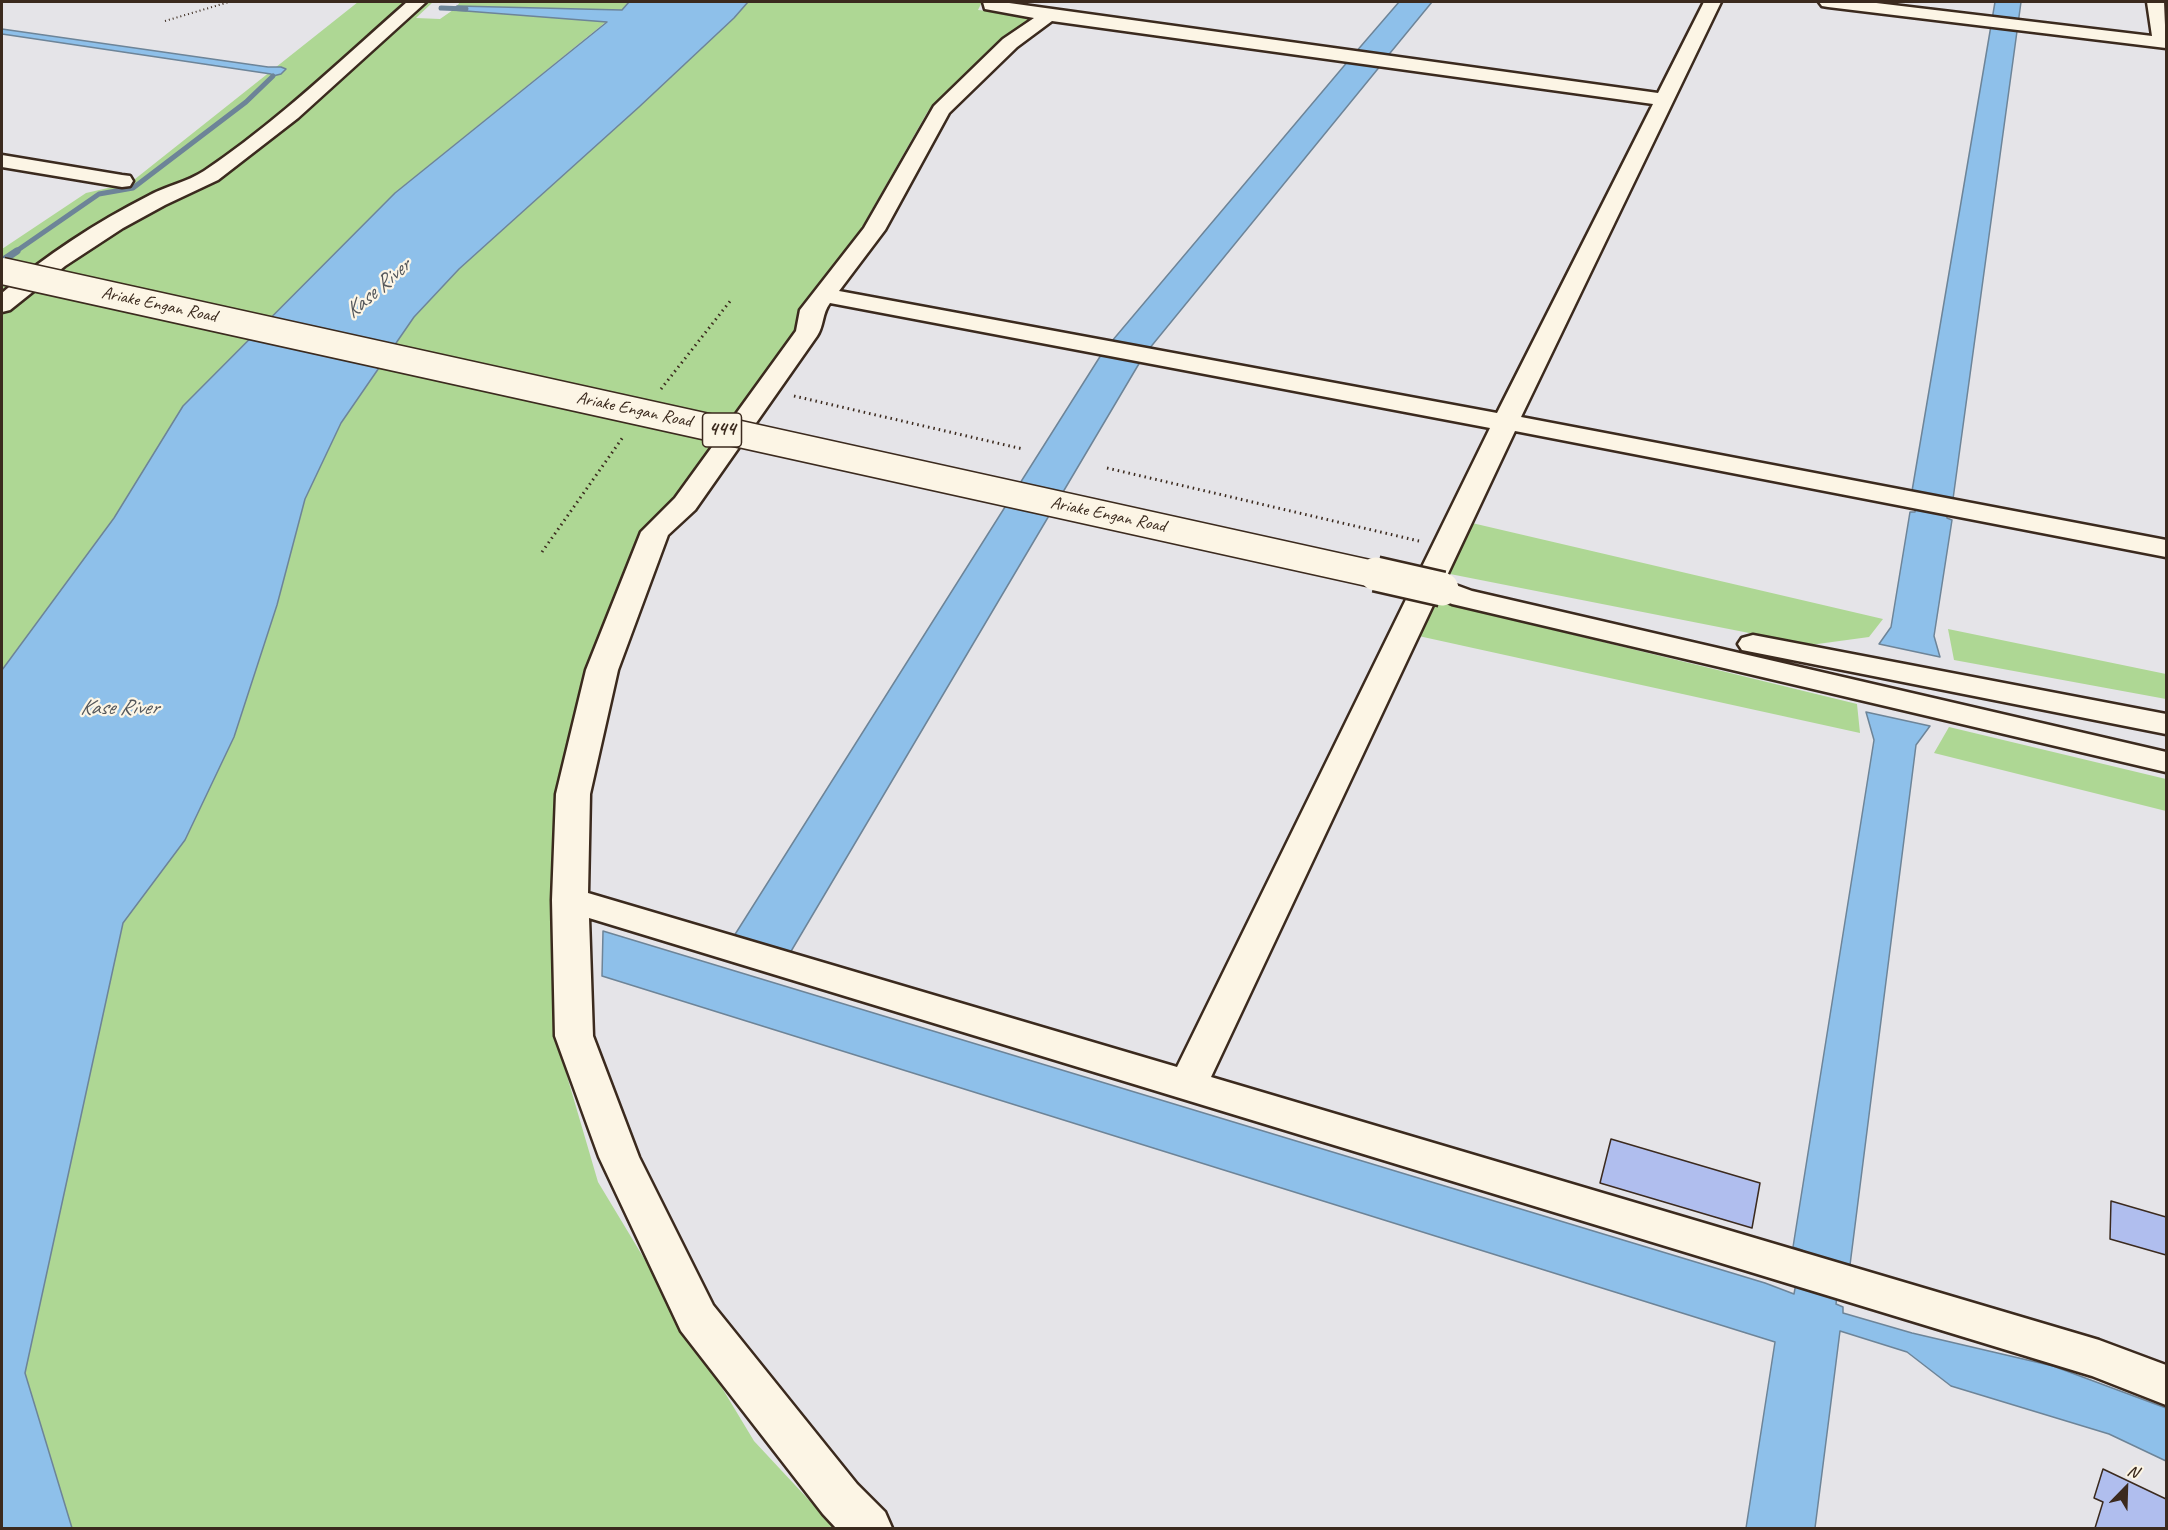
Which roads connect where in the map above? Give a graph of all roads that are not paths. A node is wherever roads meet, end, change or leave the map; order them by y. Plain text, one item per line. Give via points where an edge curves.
1 (417, 2) edge
2 (991, 2) edge
3 (1713, 2) edge
4 (1828, 2) edge
5 (2156, 2) edge
6 (379, 10) dead end
7 (1049, 15) junction
8 (380, 34) junction
9 (2164, 43) edge
10 (1663, 100) junction
11 (2, 161) edge
12 (122, 181) dead end
13 (2, 271) edge
14 (824, 295) junction
15 (2, 305) edge
16 (1506, 422) junction
17 (2166, 549) edge
18 (1442, 589) junction
19 (2166, 724) edge
20 (2166, 762) edge
21 (570, 900) junction
22 (1188, 1084) junction
23 (2166, 1385) edge
24 (868, 1528) edge

1 - 8 main road
2 - 7 main road
3 - 10 main road
4 - 9 main road
5 - 9 main road
6 - 8 main road
7 - 10 main road
7 - 14 main road via 1010,43 941,110 874,230
8 - 15 main road via 282,122 208,177 96,234
10 - 16 main road
11 - 12 main road
13 - 18 main road, Ariake Engan Road / 444, bridge
14 - 16 main road
14 - 21 main road via 812,310 808,331 685,504 655,532 602,670 578,771 573,794
16 - 17 main road
16 - 22 main road
18 - 19 main road via 1467,588
18 - 20 main road via 1462,598
21 - 22 main road
21 - 24 main road via 574,1036 620,1157 697,1317 840,1499
22 - 23 main road via 2099,1359

